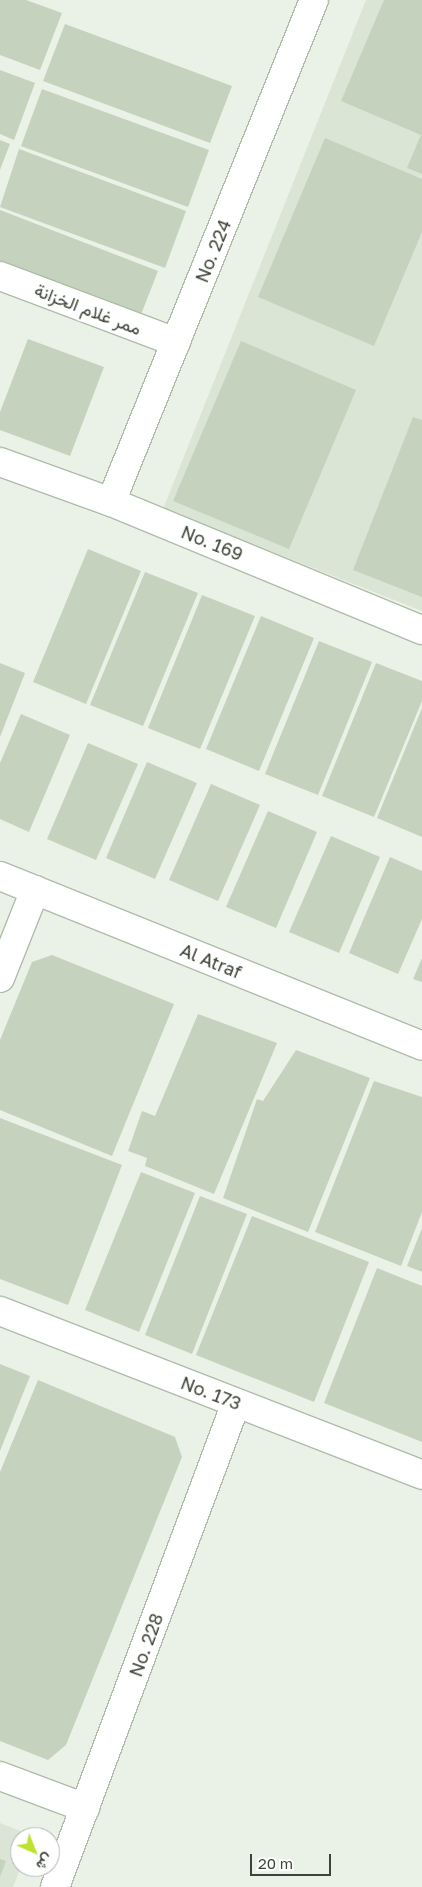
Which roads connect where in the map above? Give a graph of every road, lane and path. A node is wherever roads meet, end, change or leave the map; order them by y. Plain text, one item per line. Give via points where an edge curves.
1 (314, 0) edge
2 (0, 276) edge
3 (176, 342) junction
4 (0, 462) edge
5 (111, 502) junction
6 (422, 630) edge
7 (0, 876) edge
8 (35, 890) junction
9 (0, 978) edge
10 (422, 1046) edge
11 (0, 1311) edge
12 (236, 1403) junction
13 (422, 1475) edge
14 (0, 1776) edge
15 (85, 1808) junction
16 (55, 1887) edge

1 - 3 street, No. 224
2 - 3 street, ممر غلام الخزانة
3 - 5 street, No. 224
4 - 5 street, No. 169
5 - 6 street, No. 169
7 - 8 street, Al Atraf
8 - 9 street
8 - 10 street, Al Atraf
11 - 12 street, No. 173
12 - 13 street, No. 173
12 - 15 street, No. 228
14 - 15 street
15 - 16 street, No. 228

